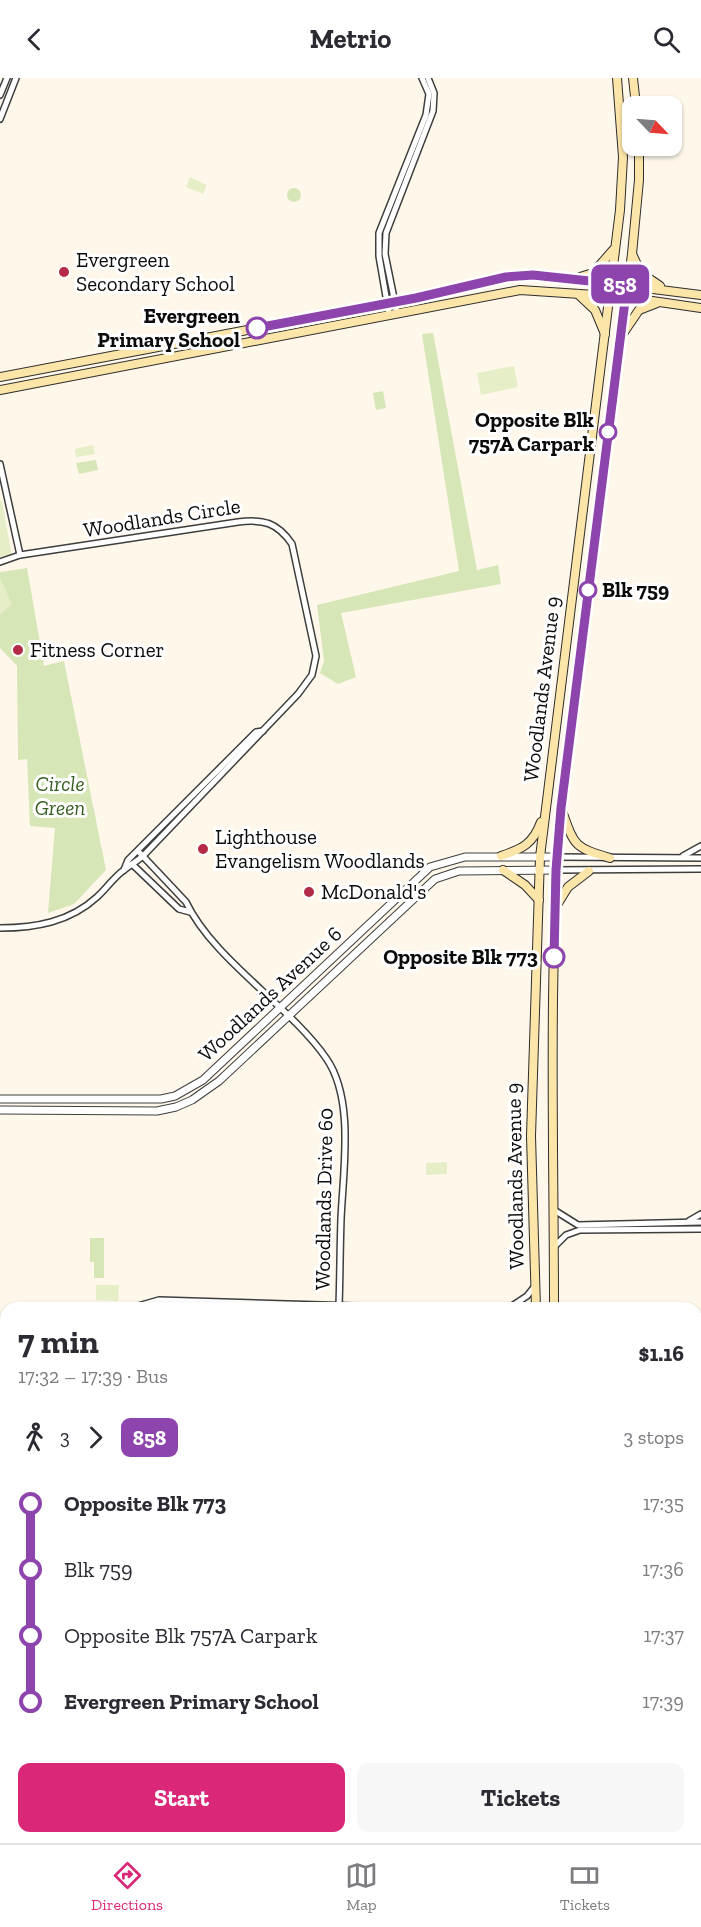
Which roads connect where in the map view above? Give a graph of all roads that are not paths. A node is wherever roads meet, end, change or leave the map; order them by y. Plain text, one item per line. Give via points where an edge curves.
1 (7, 78) edge
2 (16, 78) edge
3 (422, 78) edge
4 (428, 78) edge
5 (616, 78) edge
6 (633, 78) edge
7 (0, 95) edge
8 (635, 96) edge
9 (0, 119) edge
10 (639, 156) edge
11 (617, 240) junction
12 (632, 254) junction
13 (577, 278) junction
14 (611, 283) junction
15 (627, 285) junction
16 (669, 290) junction
17 (578, 293) junction
18 (610, 295) junction
19 (701, 295) edge
20 (626, 297) junction
21 (391, 302) junction
22 (661, 302) junction
23 (701, 308) edge
24 (393, 314) junction
25 (605, 335) junction
26 (620, 343) junction
27 (0, 377) edge
28 (0, 390) edge
29 (0, 464) edge
30 (20, 555) junction
31 (0, 562) edge
32 (263, 731) junction
33 (561, 808) junction
34 (545, 809) junction
35 (701, 846) edge
36 (138, 851) junction
37 (143, 856) junction
38 (501, 856) junction
39 (540, 857) junction
40 (557, 857) junction
41 (610, 858) junction
42 (679, 858) junction
43 (701, 858) edge
44 (128, 860) junction
45 (133, 865) junction
46 (687, 869) junction
47 (701, 869) edge
48 (124, 870) junction
49 (503, 870) junction
50 (540, 870) junction
51 (556, 870) junction
52 (589, 871) junction
53 (701, 877) edge
54 (539, 900) junction
55 (555, 908) junction
56 (190, 912) junction
57 (0, 928) edge
58 (278, 1007) junction
59 (288, 1017) junction
60 (0, 1099) edge
61 (0, 1110) edge
62 (555, 1210) junction
63 (701, 1214) edge
64 (688, 1222) junction
65 (701, 1222) edge
66 (701, 1229) edge
67 (554, 1248) junction
68 (535, 1285) junction
69 (152, 1302) edge
70 (174, 1302) edge
71 (339, 1302) edge
72 (518, 1302) edge
73 (536, 1302) edge
74 (554, 1302) edge

1 - 7 street
2 - 9 street
3 - 21 street via 429,94 426,115 379,233 378,256
4 - 21 street via 434,93 433,111 386,233
5 - 11 main road, Woodlands Avenue 9 via 623,157
6 - 8 main road
10 - 12 main road, Woodlands Avenue 9
11 - 13 main road via 603,265
11 - 14 main road, Woodlands Avenue 9
12 - 15 main road, Woodlands Avenue 9
12 - 16 main road via 644,276
13 - 14 main road
13 - 21 main road via 506,277
14 - 15 main road
14 - 18 main road, Woodlands Avenue 9
15 - 16 main road
15 - 20 main road, Woodlands Avenue 9
16 - 19 main road
17 - 18 main road
17 - 24 main road via 520,290
17 - 25 main road via 595,310
18 - 20 main road
18 - 25 main road, Woodlands Avenue 9
20 - 22 main road
20 - 26 main road, Woodlands Avenue 9
21 - 24 street
21 - 27 main road
22 - 23 main road
22 - 26 main road via 639,310 625,328
24 - 28 main road
25 - 34 main road, Woodlands Avenue 9
26 - 33 main road, Woodlands Avenue 9
29 - 30 street
30 - 31 street, Woodlands Circle
30 - 32 street, Woodlands Circle via 245,521 275,525 294,550 316,665 306,684
32 - 36 street, Woodlands Circle via 256,732
32 - 37 street, Woodlands Circle
33 - 40 main road, Woodlands Avenue 9
33 - 41 main road via 572,840
34 - 38 main road via 532,842
34 - 39 main road, Woodlands Avenue 9
35 - 42 street
36 - 37 street
36 - 44 street, Woodlands Circle
37 - 45 street, Woodlands Circle
37 - 56 street via 186,902
38 - 39 street, Woodlands Avenue 6
38 - 58 street, Woodlands Avenue 6 via 465,858 430,867
39 - 40 street, Woodlands Avenue 6
39 - 50 main road, Woodlands Avenue 9
40 - 41 street
40 - 51 main road, Woodlands Avenue 9
41 - 42 street
42 - 43 street
44 - 45 street
44 - 48 street
45 - 48 street, Woodlands Circle
45 - 56 street via 179,909
46 - 47 street
46 - 52 street
46 - 53 street
48 - 57 street via 82,909 57,921 34,927
49 - 50 street, Woodlands Avenue 6
49 - 54 main road
49 - 59 street, Woodlands Avenue 6 via 459,871 435,879
50 - 51 street, Woodlands Avenue 6
50 - 54 main road, Woodlands Avenue 9
51 - 52 street
51 - 55 main road, Woodlands Avenue 9
52 - 55 main road via 568,886
54 - 68 main road, Woodlands Avenue 9 via 531,1136
55 - 62 main road, Woodlands Avenue 9 via 551,1129
56 - 58 street, Woodlands Drive 60
58 - 59 street, Woodlands Drive 60
58 - 60 street, Woodlands Avenue 6 via 203,1080 175,1096 143,1101
59 - 61 street, Woodlands Avenue 6 via 219,1081 176,1107 125,1112
59 - 71 street, Woodlands Drive 60 via 326,1058 341,1093 344,1111
62 - 64 street via 578,1225
62 - 67 main road, Woodlands Avenue 9
63 - 64 street
64 - 65 street
66 - 67 street via 580,1230 566,1235
67 - 74 main road, Woodlands Avenue 9
68 - 72 street
68 - 73 main road, Woodlands Avenue 9
69 - 70 street

